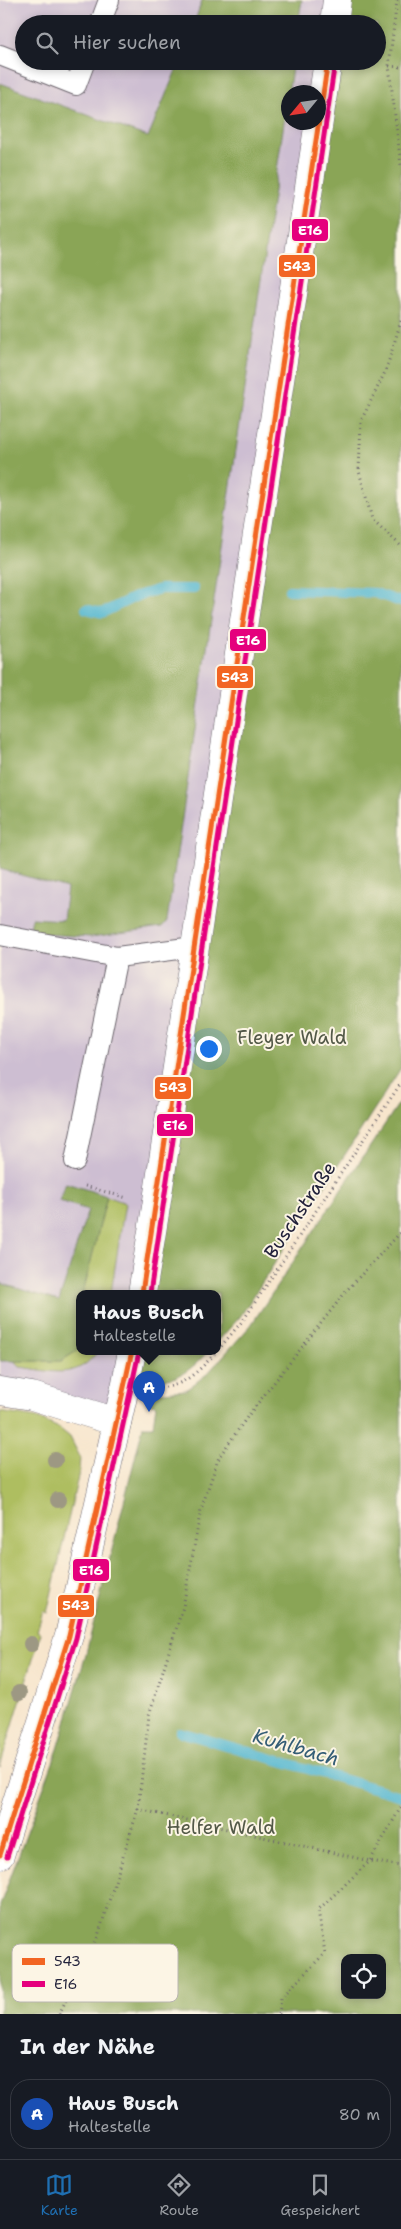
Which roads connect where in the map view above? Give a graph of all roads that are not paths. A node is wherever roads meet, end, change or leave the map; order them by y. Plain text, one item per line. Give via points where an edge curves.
1 (109, 0) edge
2 (337, 0) edge
3 (103, 15) edge
4 (335, 15) edge
5 (0, 55) edge
6 (15, 61) edge
7 (38, 70) edge
8 (82, 70) edge
9 (327, 70) edge
10 (0, 935) edge
11 (194, 948) junction
12 (118, 956) junction
13 (75, 1161) road end
14 (142, 1290) edge
15 (131, 1355) edge
16 (0, 1391) edge
17 (117, 1422) junction
18 (0, 1855) edge

1 - 3 lane
2 - 4 street
5 - 6 lane
7 - 8 lane via 76,85
9 - 11 street
10 - 12 lane
11 - 12 lane
11 - 14 street
12 - 13 lane
15 - 17 street
16 - 17 street via 32,1396
17 - 18 street via 69,1636

